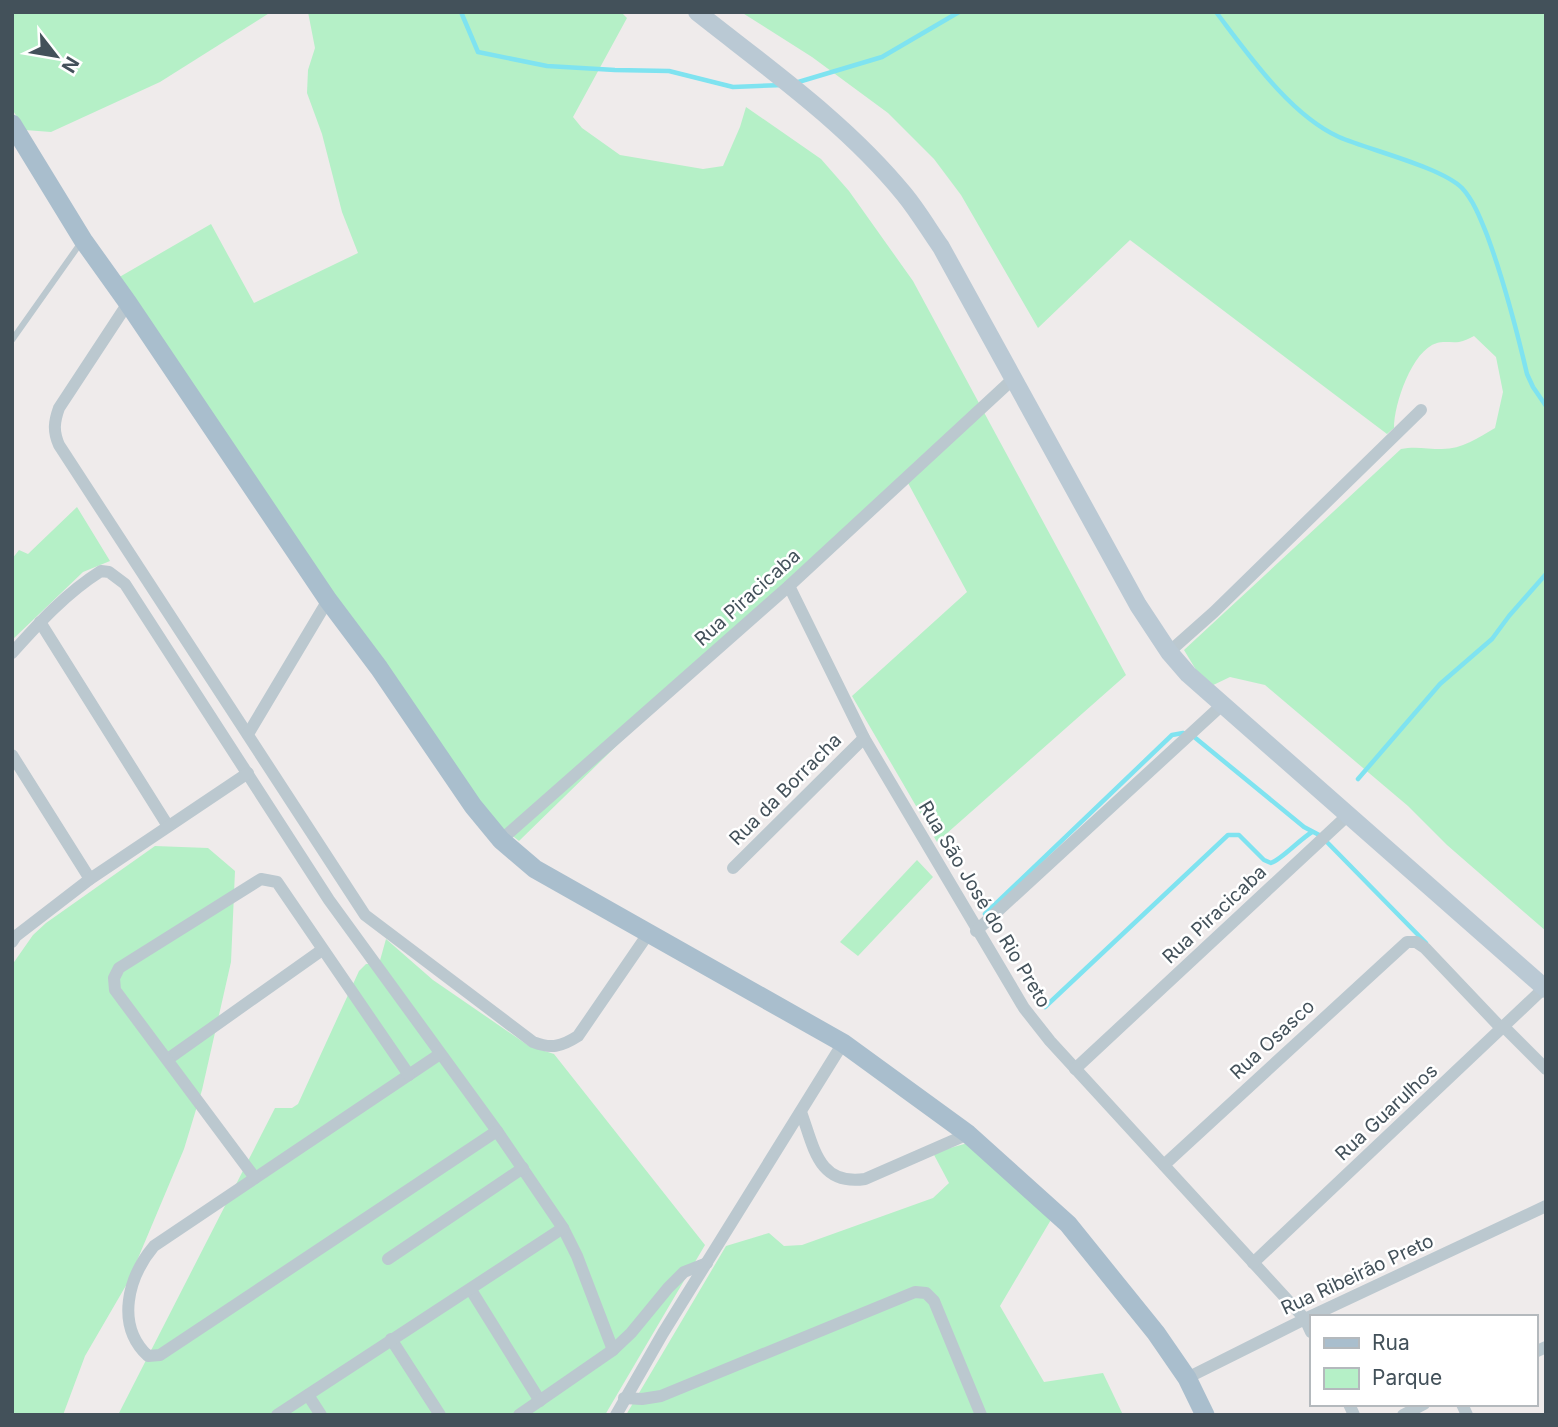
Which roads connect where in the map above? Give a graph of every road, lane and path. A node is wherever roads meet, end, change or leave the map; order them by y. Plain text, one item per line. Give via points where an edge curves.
1 (697, 12) edge
2 (12, 124) edge
3 (83, 240) junction
4 (128, 303) junction
5 (12, 340) edge
6 (1013, 379) junction
7 (1421, 410) dead end
8 (789, 586) junction
9 (328, 600) junction
10 (40, 622) junction
11 (1169, 652) junction
12 (12, 653) edge
13 (1222, 705) junction
14 (248, 734) junction
15 (864, 738) junction
16 (12, 755) edge
17 (248, 773) junction
18 (1347, 816) junction
19 (168, 826) junction
20 (502, 839) junction
21 (733, 868) dead end
22 (90, 878) junction
23 (329, 900) junction
24 (365, 915) junction
25 (976, 931) junction
26 (648, 934) junction
27 (13, 936) edge
28 (322, 950) junction
29 (1545, 989) edge
30 (1503, 1028) junction
31 (843, 1043) junction
32 (440, 1054) junction
33 (168, 1059) junction
34 (1075, 1069) junction
35 (1546, 1069) edge
36 (410, 1075) junction
37 (801, 1112) junction
38 (497, 1131) junction
39 (968, 1133) junction
40 (1164, 1165) junction
41 (523, 1168) junction
42 (255, 1178) junction
43 (1546, 1206) edge
44 (563, 1228) junction
45 (388, 1259) dead end
46 (707, 1263) junction
47 (1253, 1263) junction
48 (471, 1290) junction
49 (1314, 1315) edge
50 (1310, 1317) edge
51 (1305, 1319) junction
52 (1310, 1330) edge
53 (391, 1339) junction
54 (613, 1350) junction
55 (1186, 1378) junction
56 (308, 1395) junction
57 (624, 1398) junction
58 (540, 1401) junction
59 (1420, 1406) edge
60 (977, 1413) edge
61 (277, 1415) edge
62 (321, 1415) edge
63 (440, 1415) edge
64 (519, 1415) edge
65 (616, 1415) edge
66 (1205, 1415) edge
67 (1403, 1415) edge

1 - 6 main road via 805,97 905,195 941,247
2 - 3 main road
3 - 4 main road
3 - 5 lane
4 - 9 main road
4 - 14 street via 60,408 54,433
6 - 8 street, Rua Piracicaba
6 - 11 main road
7 - 11 street
8 - 15 street, Rua São José do Rio Preto
8 - 20 street, Rua Piracicaba
9 - 14 street
9 - 20 main road via 473,806
10 - 12 street
10 - 17 street via 90,578 109,572 125,584
10 - 19 street
11 - 13 main road
13 - 18 main road
13 - 25 street
14 - 24 street
15 - 21 street, Rua da Borracha
15 - 25 street, Rua São José do Rio Preto
16 - 22 street
17 - 19 street
17 - 23 street
18 - 29 main road
18 - 34 street, Rua Piracicaba
19 - 22 street
20 - 26 main road via 535,869
22 - 27 street
23 - 24 street
23 - 32 street
24 - 26 street via 533,1042 548,1048 564,1046 578,1037
25 - 34 street, Rua São José do Rio Preto via 1024,1008
26 - 31 main road
28 - 33 street
28 - 33 street via 277,882 261,879 119,968 115,990
28 - 36 street
29 - 30 street, Rua Guarulhos
30 - 35 street
30 - 40 street, Rua Osasco via 1424,948 1407,942
30 - 47 street, Rua Guarulhos
31 - 37 street
31 - 39 main road
32 - 36 street
32 - 38 street
33 - 42 street
34 - 40 street, Rua São José do Rio Preto
36 - 42 street
37 - 39 street via 820,1163 837,1178 849,1181 865,1179
37 - 46 street
38 - 41 street
38 - 42 street via 160,1355 148,1356 131,1334 128,1321 128,1304 142,1260 154,1246
39 - 55 main road via 1068,1224 1156,1333
40 - 47 street, Rua São José do Rio Preto
41 - 44 street
41 - 45 street
43 - 49 street, Rua Ribeirão Preto
44 - 48 street
44 - 54 street
46 - 54 street via 684,1272
46 - 57 street
47 - 51 street, Rua São José do Rio Preto
48 - 53 street
48 - 58 street
50 - 51 street, Rua Ribeirão Preto
51 - 52 street, Rua São José do Rio Preto
51 - 55 street, Rua Ribeirão Preto
53 - 56 street
53 - 63 street
54 - 58 street
55 - 66 main road
56 - 61 street
56 - 62 street
57 - 60 street via 661,1396 915,1292 926,1293 934,1301
57 - 65 street
58 - 64 street
59 - 67 street

